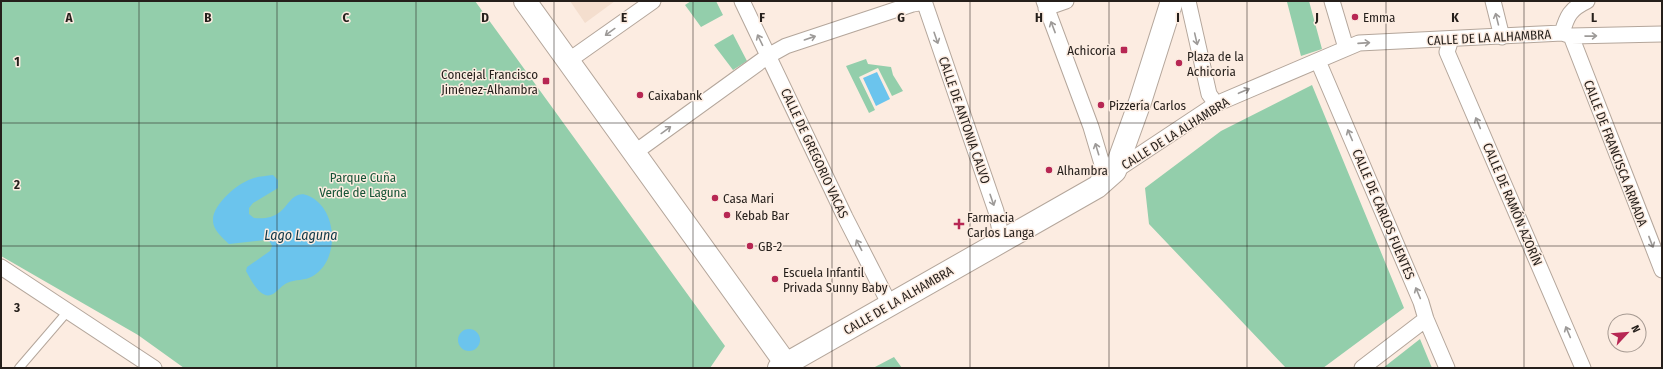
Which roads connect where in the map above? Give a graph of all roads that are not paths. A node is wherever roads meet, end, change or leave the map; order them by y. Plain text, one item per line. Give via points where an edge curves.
1 (524, 1) edge
2 (653, 1) edge
3 (742, 1) edge
4 (1066, 1) edge
5 (1172, 1) edge
6 (1188, 1) edge
7 (1332, 1) edge
8 (1493, 1) edge
9 (1587, 1) edge
10 (924, 2) edge
11 (1045, 5) edge
12 (1566, 34) junction
13 (1662, 34) edge
14 (1502, 36) junction
15 (1451, 39) junction
16 (1346, 48) junction
17 (768, 56) junction
18 (568, 61) junction
19 (1318, 61) junction
20 (1216, 104) junction
21 (634, 153) junction
22 (1115, 171) junction
23 (1097, 187) junction
24 (1002, 241) junction
25 (1, 267) edge
26 (1662, 270) edge
27 (890, 305) junction
28 (68, 311) junction
29 (1426, 319) junction
30 (22, 367) edge
31 (785, 367) edge
32 (154, 368) edge
33 (1362, 368) edge
34 (1447, 368) edge
35 (1583, 368) edge

1 - 18 main road
2 -> 18 street
17 -> 3 street, CALLE DE GREGORIO VACAS
4 - 11 street
5 - 22 main road
6 -> 20 street via 1209,94
7 - 16 street
14 -> 8 street
9 - 12 street via 1577,6 1566,18
17 -> 10 street via 786,46
10 -> 24 street, CALLE DE ANTONIA CALVO via 996,211
23 -> 11 street via 1102,164
12 -> 13 street, CALLE DE LA ALHAMBRA
12 - 14 street, CALLE DE LA ALHAMBRA
12 -> 26 street, CALLE DE FRANCISCA ARMADA
14 - 15 street, CALLE DE LA ALHAMBRA
16 -> 15 street, CALLE DE LA ALHAMBRA via 1359,43
35 -> 15 street, CALLE DE RAMÓN AZORÍN via 1447,52
16 - 19 street, CALLE DE LA ALHAMBRA
21 -> 17 street
27 -> 17 street, CALLE DE GREGORIO VACAS
18 - 21 main road
20 -> 19 street, CALLE DE LA ALHAMBRA
29 -> 19 street, CALLE DE CARLOS FUENTES
20 - 22 street, CALLE DE LA ALHAMBRA
21 - 31 main road
22 - 23 main road, CALLE DE LA ALHAMBRA
23 - 24 main road, CALLE DE LA ALHAMBRA
24 - 27 main road, CALLE DE LA ALHAMBRA
25 - 28 street
27 - 31 main road, CALLE DE LA ALHAMBRA
28 - 30 lane
28 - 32 street
29 - 33 street
29 - 34 street, CALLE DE CARLOS FUENTES

